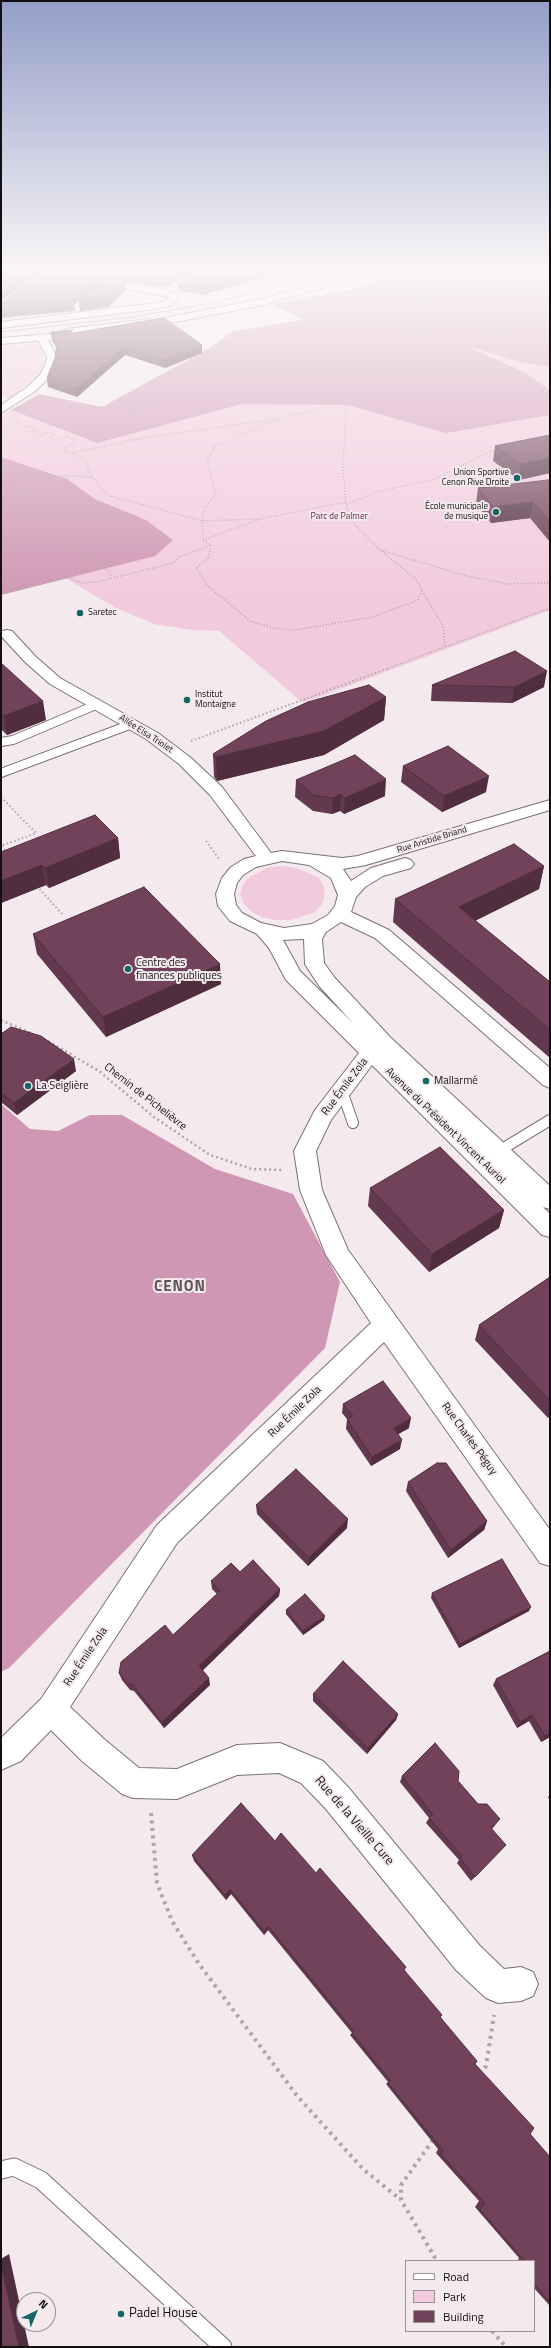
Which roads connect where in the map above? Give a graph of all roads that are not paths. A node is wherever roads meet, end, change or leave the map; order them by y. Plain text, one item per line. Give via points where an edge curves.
1 (39, 382) edge
2 (1, 410) edge
3 (7, 634) dead end
4 (98, 704) junction
5 (132, 724) junction
6 (1, 742) edge
7 (1, 773) edge
8 (550, 805) edge
9 (550, 819) edge
10 (266, 858) junction
11 (313, 860) junction
12 (347, 895) junction
13 (339, 914) junction
14 (319, 928) junction
15 (266, 932) junction
16 (377, 1048) junction
17 (550, 1080) edge
18 (342, 1091) junction
19 (550, 1120) edge
20 (353, 1123) dead end
21 (499, 1151) junction
22 (481, 1161) junction
23 (550, 1200) edge
24 (550, 1228) edge
25 (386, 1325) junction
26 (550, 1553) edge
27 (51, 1709) junction
28 (1, 1755) edge
29 (509, 1985) road end
30 (1, 2170) edge
31 (223, 2347) edge

1 - 2 street
3 - 4 street, Allée Elsa Triolet via 55,681
4 - 5 street, Allée Elsa Triolet
4 - 6 lane via 27,734
5 - 7 lane
5 - 10 street, Allée Elsa Triolet via 170,748 216,791
8 - 11 street, Rue Aristide Briand via 360,861 342,864
9 - 12 street, Rue Aristide Briand via 377,872 359,883
10 - 11 street via 298,856
10 - 15 street via 237,871 228,882 225,894 228,906 236,916 249,926
11 - 12 street via 338,874
12 - 13 street via 344,908
13 - 14 street
13 - 17 street via 382,934
14 - 15 street via 290,934
14 - 16 street, Avenue du Président Vincent Auriol via 313,939 315,964
15 - 16 street, Avenue du Président Vincent Auriol via 276,944 293,975
16 - 18 street, Rue Émile Zola
16 - 21 street, Avenue du Président Vincent Auriol
16 - 22 street, Avenue du Président Vincent Auriol
18 - 20 lane
18 - 25 street, Rue Émile Zola via 322,1116 305,1150 311,1190 338,1255
19 - 21 lane
21 - 22 lane
21 - 23 street, Avenue du Président Vincent Auriol
22 - 24 street, Avenue du Président Vincent Auriol
25 - 26 street, Rue Charles Péguy
25 - 27 street, Rue Émile Zola via 167,1534
27 - 28 street, Rue Émile Zola via 10,1750
27 - 29 street, Rue de la Vieille Cure via 93,1750 133,1782 177,1784 237,1760 280,1758 312,1772 337,1798 468,1958
30 - 31 lane via 14,2167 41,2180

